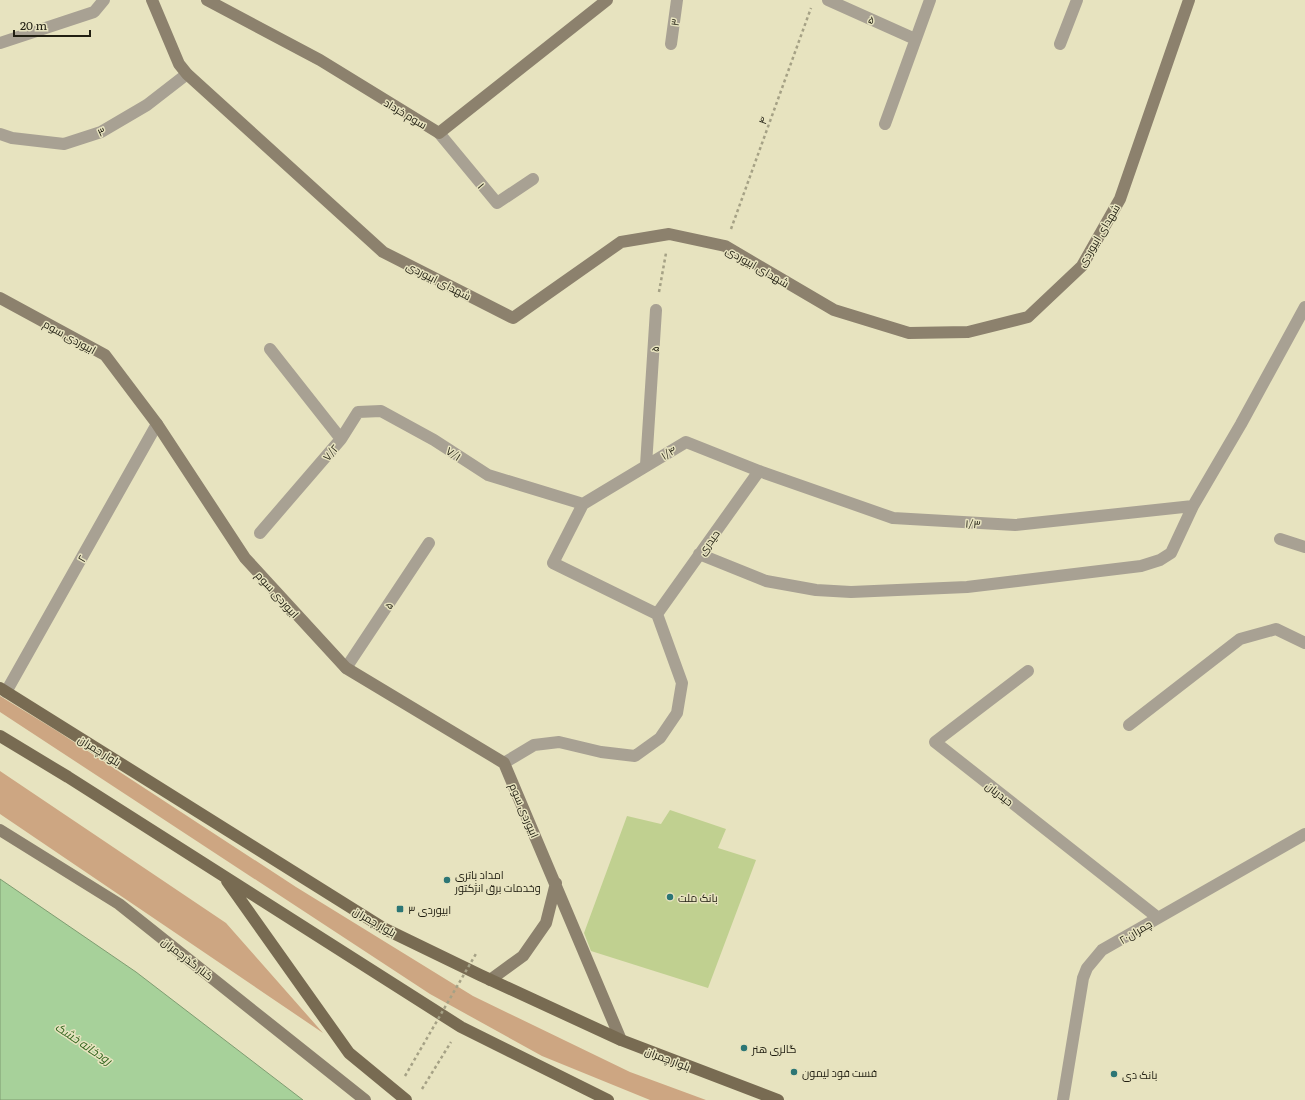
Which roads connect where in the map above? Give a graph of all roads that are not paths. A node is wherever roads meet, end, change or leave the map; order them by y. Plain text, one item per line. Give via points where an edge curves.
1 (104, 0) edge
2 (152, 0) edge
3 (207, 0) edge
4 (607, 0) edge
5 (677, 0) edge
6 (828, 0) edge
7 (930, 0) edge
8 (1077, 0) edge
9 (1189, 0) edge
10 (915, 39) junction
11 (0, 43) edge
12 (671, 44) dead end
13 (1060, 44) dead end
14 (187, 74) junction
15 (885, 124) dead end
16 (439, 133) junction
17 (0, 134) edge
18 (533, 179) dead end
19 (0, 298) edge
20 (1305, 306) edge
21 (656, 310) road end
22 (270, 349) dead end
23 (157, 424) junction
24 (341, 439) junction
25 (646, 465) junction
26 (759, 471) junction
27 (583, 504) junction
28 (1193, 506) junction
29 (260, 533) dead end
30 (1280, 539) dead end
31 (429, 542) dead end
32 (1305, 547) edge
33 (699, 554) junction
34 (657, 614) junction
35 (1305, 643) edge
36 (346, 668) junction
37 (1028, 671) dead end
38 (3, 690) edge
39 (1129, 725) dead end
40 (0, 736) edge
41 (504, 763) junction
42 (0, 830) edge
43 (1305, 834) edge
44 (223, 876) junction
45 (556, 883) junction
46 (1157, 917) junction
47 (490, 980) junction
48 (621, 1040) junction
49 (365, 1100) edge
50 (406, 1100) edge
51 (608, 1100) edge
52 (778, 1100) edge
53 (1063, 1100) edge

1 - 11 street via 94,12
2 - 14 street, شهدای ابیوردی via 179,64
3 - 16 street, سوم خرداد via 320,60
4 - 16 street, سوم خرداد
5 - 12 street, ۳
6 - 10 street, ۵
7 - 10 street
8 - 13 street
9 - 14 street, شهدای ابیوردی via 1120,198 1082,266 1028,317 968,332 909,333 834,310 725,246 669,234 621,242 513,318 384,252
10 - 15 street
14 - 17 street, ۳ via 147,105 101,132 64,144 12,138
16 - 18 street, ۱ via 497,203
19 - 23 street, ابیوردی سوم via 105,355
20 - 28 street
21 - 25 street, ۵
22 - 24 street, ۷/۲
23 - 36 street, ابیوردی سوم via 245,558
23 - 38 street, ۲
24 - 27 street, ۷/۱ via 358,412 381,411 434,440 488,475
24 - 29 street, ۷/۲
25 - 26 street, ۱/۴ via 686,442
25 - 27 street, ۱/۴
26 - 28 street, ۱/۳ via 893,518 1015,525
26 - 33 street, حیدری
27 - 34 street via 553,564
28 - 33 street via 1171,552 1160,560 1141,566 984,585 876,591 816,590 766,581
30 - 32 street
31 - 36 street, ۵
33 - 34 street, حیدری
34 - 41 street via 682,683 677,713 660,738 635,756 601,752 559,742 534,745
35 - 39 street via 1276,629 1240,639
36 - 41 street, ابیوردی سوم
37 - 46 street, حیدریان via 935,742
38 - 47 main road, بلوار چمران via 386,928
40 - 44 main road
41 - 45 street, ابیوردی سوم
42 - 49 street, کنار گذرچمران via 119,904
43 - 46 street, چمران۲۰
44 - 50 main road via 349,1053
44 - 51 main road via 461,1027
45 - 47 street via 546,923 523,956
45 - 48 street, ابیوردی سوم
46 - 53 street, چمران۲۰ via 1102,950 1088,968 1083,978
47 - 48 main road, بلوار چمران
48 - 52 main road, بلوار چمران

